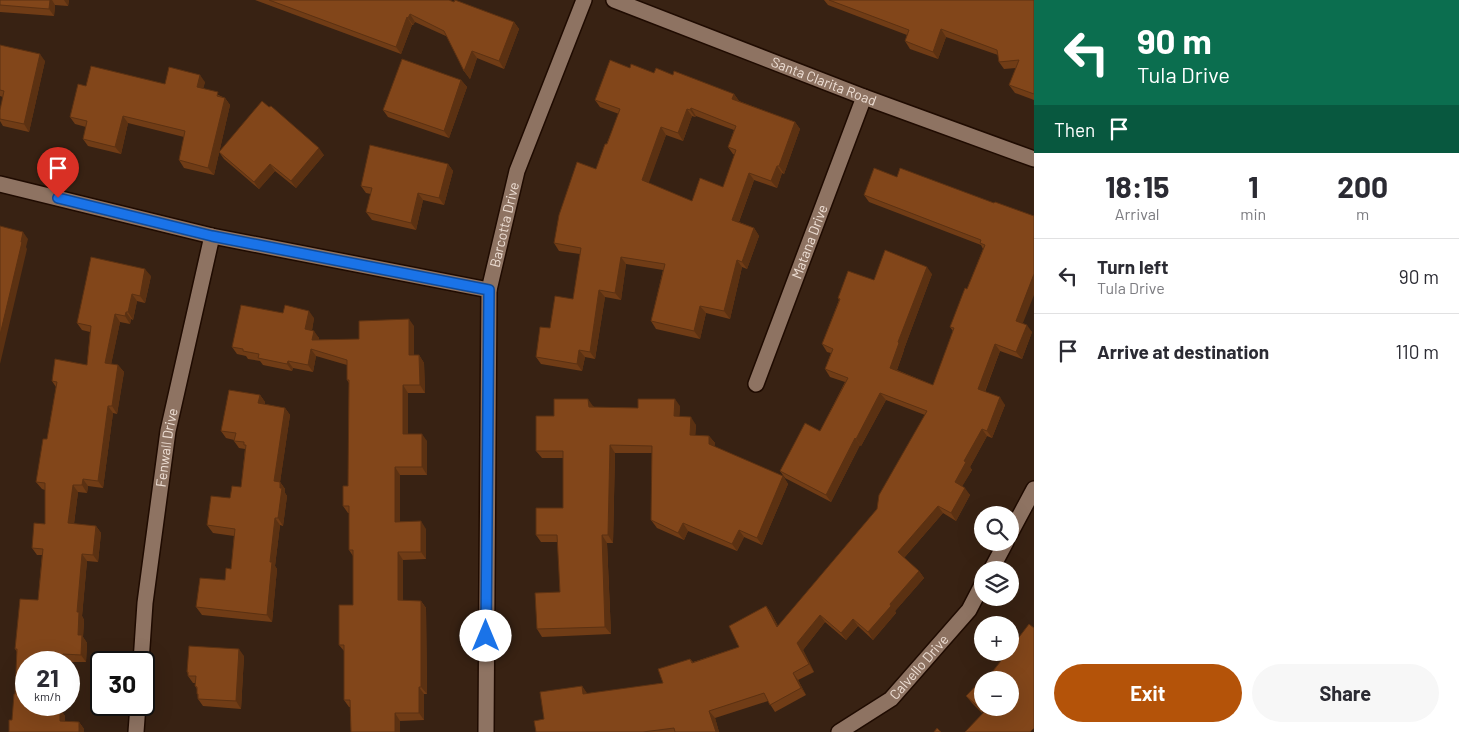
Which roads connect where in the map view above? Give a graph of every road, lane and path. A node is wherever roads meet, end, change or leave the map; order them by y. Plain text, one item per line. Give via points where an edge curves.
1 (584, 0) edge
2 (614, 0) edge
3 (864, 97) junction
4 (1034, 159) edge
5 (0, 184) edge
6 (212, 236) junction
7 (489, 290) junction
8 (756, 384) dead end
9 (1034, 489) edge
10 (1019, 517) edge
11 (974, 600) edge
12 (142, 651) edge
13 (137, 716) edge
14 (136, 732) edge
15 (486, 732) edge
16 (839, 732) edge

1 - 7 street, Barcotta Drive via 517,171
2 - 3 street, Santa Clarita Road
3 - 4 street, Santa Clarita Road
3 - 8 street, Matana Drive
5 - 6 street
6 - 7 street
6 - 12 street, Fenwall Drive via 168,431
7 - 15 street, Barcotta Drive
9 - 10 street
11 - 16 street, Calvello Drive via 891,699
13 - 14 street

